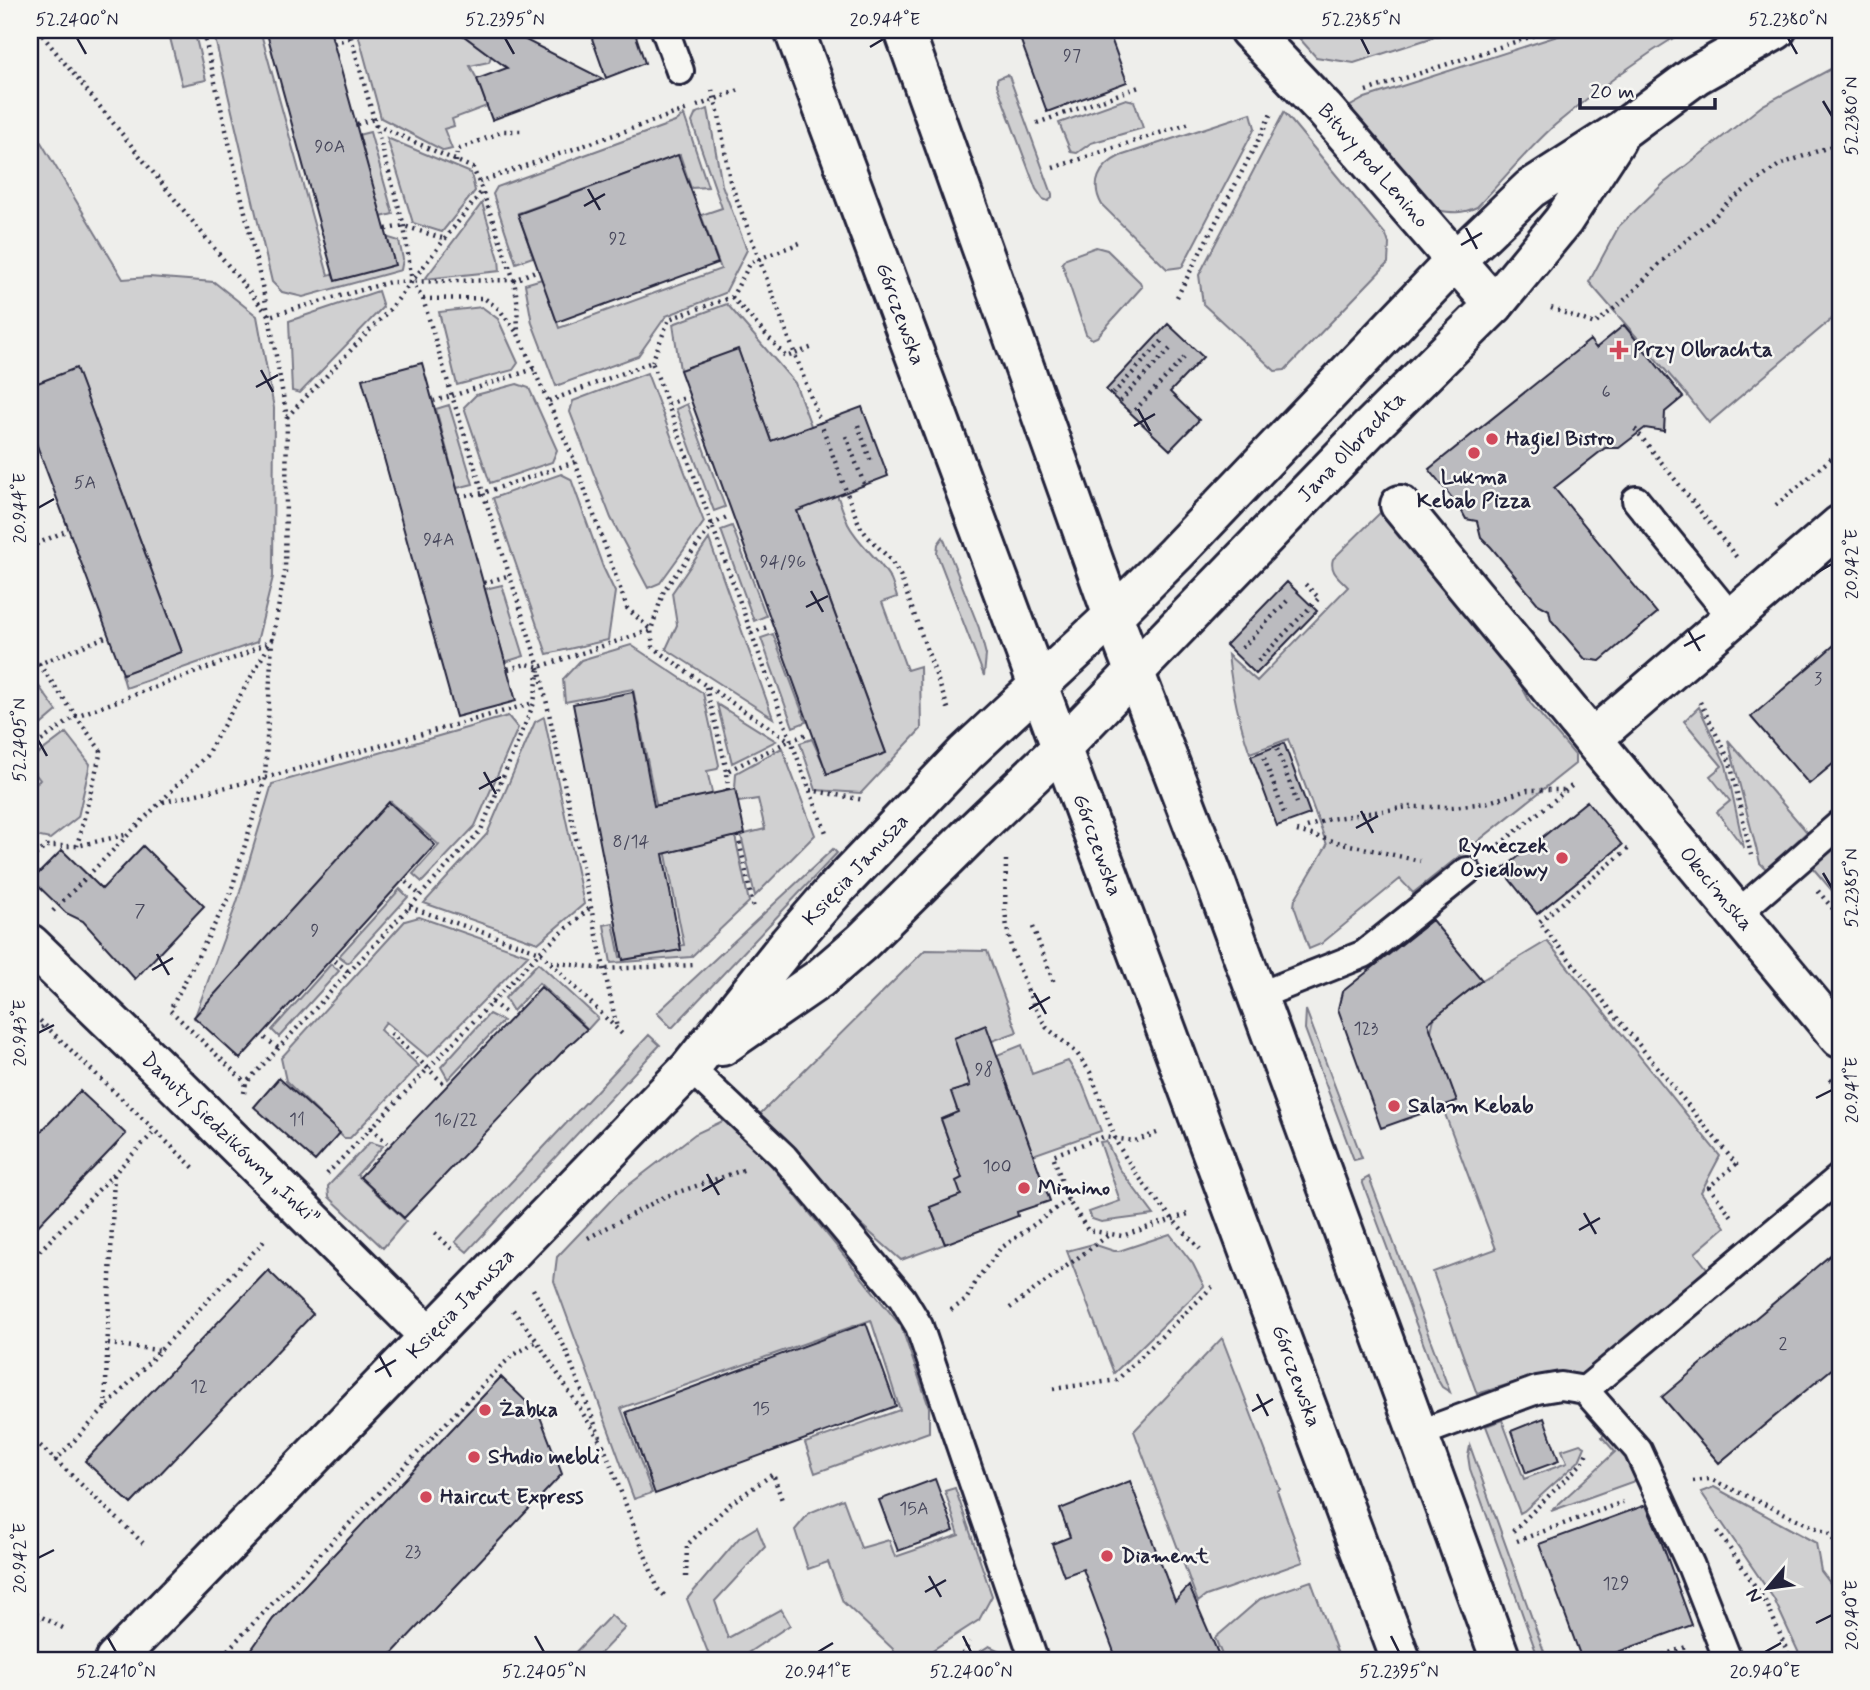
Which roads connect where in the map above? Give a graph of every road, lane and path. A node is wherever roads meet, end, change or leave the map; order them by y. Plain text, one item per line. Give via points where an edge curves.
1 (38, 30) edge
2 (203, 30) edge
3 (349, 30) edge
4 (665, 30) edge
5 (794, 30) edge
6 (904, 30) edge
7 (1249, 30) edge
8 (1551, 30) edge
9 (1776, 30) edge
10 (351, 37) junction
11 (334, 43) dead end
12 (680, 71) dead end
13 (710, 82) dead end
14 (1139, 87) dead end
15 (742, 89) dead end
16 (715, 99) junction
17 (1273, 108) dead end
18 (1324, 109) junction
19 (375, 122) junction
20 (1037, 123) dead end
21 (1190, 123) dead end
22 (357, 124) dead end
23 (1622, 130) junction
24 (521, 131) dead end
25 (1840, 143) edge
26 (456, 162) junction
27 (1053, 168) dead end
28 (479, 182) junction
29 (482, 190) junction
30 (404, 226) junction
31 (386, 229) dead end
32 (445, 239) junction
33 (800, 243) dead end
34 (759, 259) junction
35 (1455, 261) junction
36 (538, 270) dead end
37 (514, 280) junction
38 (412, 282) junction
39 (732, 297) junction
40 (1177, 297) dead end
41 (423, 299) junction
42 (1494, 305) junction
43 (1551, 309) dead end
44 (270, 316) junction
45 (518, 334) junction
46 (1163, 340) dead end
47 (813, 347) dead end
48 (1171, 348) dead end
49 (794, 354) junction
50 (1184, 358) dead end
51 (652, 362) junction
52 (534, 369) junction
53 (1113, 394) dead end
54 (452, 396) junction
55 (685, 398) dead end
56 (434, 401) dead end
57 (549, 401) junction
58 (1120, 401) dead end
59 (668, 404) junction
60 (1135, 410) dead end
61 (286, 418) junction
62 (858, 425) dead end
63 (1634, 429) dead end
64 (846, 436) dead end
65 (1840, 451) edge
66 (575, 462) junction
67 (871, 462) dead end
68 (864, 484) dead end
69 (483, 493) junction
70 (459, 496) dead end
71 (1636, 500) dead end
72 (1400, 505) dead end
73 (1776, 505) dead end
74 (729, 516) dead end
75 (712, 524) junction
76 (1840, 525) edge
77 (68, 530) dead end
78 (30, 547) edge
79 (1739, 559) dead end
80 (510, 575) junction
81 (484, 583) dead end
82 (1304, 583) dead end
83 (1289, 598) dead end
84 (1113, 616) junction
85 (1732, 618) junction
86 (770, 626) dead end
87 (651, 630) junction
88 (751, 633) junction
89 (108, 636) dead end
90 (272, 639) junction
91 (1242, 648) dead end
92 (30, 652) edge
93 (1258, 661) dead end
94 (39, 664) junction
95 (540, 667) junction
96 (508, 669) dead end
97 (1135, 673) junction
98 (705, 685) junction
99 (1037, 686) junction
100 (1698, 696) dead end
101 (534, 703) junction
102 (76, 716) junction
103 (951, 717) dead end
104 (809, 733) dead end
105 (1592, 739) junction
106 (790, 741) junction
107 (1061, 748) junction
108 (30, 749) edge
109 (1277, 749) dead end
110 (1264, 758) dead end
111 (727, 771) junction
112 (265, 778) junction
113 (1576, 782) dead end
114 (728, 790) dead end
115 (810, 790) junction
116 (1567, 790) junction
117 (870, 801) dead end
118 (162, 802) junction
119 (1297, 803) dead end
120 (1284, 813) dead end
121 (1840, 824) edge
122 (1307, 827) dead end
123 (1297, 831) dead end
124 (130, 834) junction
125 (738, 836) dead end
126 (828, 838) dead end
127 (1636, 842) dead end
128 (1503, 843) dead end
129 (77, 846) junction
130 (1006, 856) dead end
131 (30, 859) edge
132 (1752, 861) dead end
133 (1467, 871) joint
134 (406, 882) dead end
135 (420, 895) junction
136 (409, 907) junction
137 (591, 907) junction
138 (754, 909) dead end
139 (1737, 914) junction
140 (1033, 926) dead end
141 (39, 931) edge
142 (540, 952) junction
143 (335, 961) dead end
144 (550, 962) junction
145 (694, 965) dead end
146 (605, 969) junction
147 (349, 972) junction
148 (1054, 983) dead end
149 (1258, 996) junction
150 (492, 1002) junction
151 (30, 1012) edge
152 (508, 1015) dead end
153 (45, 1025) junction
154 (617, 1028) junction
155 (391, 1033) dead end
156 (623, 1035) dead end
157 (30, 1036) edge
158 (265, 1038) dead end
159 (1840, 1038) edge
160 (278, 1048) junction
161 (429, 1068) junction
162 (690, 1068) junction
163 (443, 1083) dead end
164 (371, 1128) junction
165 (156, 1130) junction
166 (1157, 1133) dead end
167 (1115, 1138) junction
168 (387, 1143) dead end
169 (784, 1157) junction
170 (114, 1174) junction
171 (202, 1175) dead end
172 (1840, 1177) edge
173 (319, 1182) dead end
174 (1069, 1200) junction
175 (1188, 1214) dead end
176 (1172, 1219) junction
177 (1111, 1234) junction
178 (579, 1242) dead end
179 (276, 1247) dead end
180 (1756, 1247) junction
181 (1202, 1252) dead end
182 (507, 1256) junction
183 (30, 1261) edge
184 (1214, 1285) dead end
185 (1010, 1308) dead end
186 (512, 1310) dead end
187 (919, 1326) junction
188 (429, 1336) junction
189 (537, 1341) junction
190 (108, 1344) junction
191 (160, 1350) junction
192 (1053, 1389) dead end
193 (1585, 1390) junction
194 (105, 1408) junction
195 (1606, 1414) junction
196 (1418, 1434) junction
197 (30, 1436) edge
198 (604, 1447) junction
199 (55, 1461) junction
200 (1655, 1490) junction
201 (783, 1503) dead end
202 (1715, 1526) dead end
203 (1513, 1531) dead end
204 (1517, 1541) dead end
205 (143, 1543) dead end
206 (1840, 1548) edge
207 (685, 1577) dead end
208 (667, 1598) dead end
209 (30, 1611) edge
210 (63, 1628) dead end
211 (970, 1642) dead end
212 (115, 1660) edge
213 (219, 1660) edge
214 (958, 1660) edge
215 (1034, 1660) edge
216 (1401, 1660) edge
217 (1501, 1660) edge
218 (1612, 1660) edge
219 (1633, 1660) edge
220 (1728, 1660) edge
221 (1791, 1660) edge

1 - 44 path
2 - 44 path
3 - 10 path
4 - 12 lane
5 - 99 street, Górczewska
6 - 84 street
7 - 18 street, Bitwy pod Lenino
8 - 18 path
9 - 23 street, Jana Olbrachta via 1696,75
10 - 11 path
10 - 19 path
13 - 16 path
14 - 20 path
15 - 16 path
16 - 28 path
16 - 34 path via 730,181
17 - 40 path
18 - 35 street, Bitwy pod Lenino
19 - 22 path
19 - 26 path
19 - 30 path
21 - 27 path
23 - 35 street, Jana Olbrachta via 1530,189
23 - 42 street, Jana Olbrachta via 1563,221
24 - 26 path via 504,131 457,150
25 - 43 path via 1779,165 1727,203 1595,324
26 - 28 path via 473,168
28 - 29 path
29 - 32 path
29 - 37 path
30 - 31 path
30 - 32 path
30 - 38 path
32 - 38 path
33 - 34 path
34 - 39 path via 751,262
34 - 49 path
35 - 42 street, Bitwy pod Lenino
35 - 84 street, Jana Olbrachta
36 - 37 path
37 - 38 path
37 - 45 path
38 - 41 path
38 - 44 path via 390,282
38 - 61 path
39 - 49 path via 786,357
39 - 51 path via 669,319
41 - 45 path via 484,298
41 - 54 path
42 - 97 street, Jana Olbrachta
44 - 61 path
45 - 52 path
46 - 53 path
47 - 49 path
48 - 58 path
49 - 103 path via 860,526 900,575
50 - 60 path
51 - 57 path
51 - 59 path
52 - 54 path
52 - 57 path
54 - 56 path
54 - 69 path
55 - 59 path
57 - 66 path
59 - 75 path
61 - 90 path via 285,572
62 - 67 path
63 - 79 path
64 - 68 path
65 - 73 path
66 - 69 path
66 - 87 path via 627,608
69 - 70 path
69 - 80 path
71 - 85 lane
72 - 105 street, Okocimska
74 - 75 path
75 - 87 path via 664,590
75 - 88 path
76 - 85 street
77 - 78 path
80 - 81 path
80 - 95 path
82 - 93 path via 1319,597
83 - 91 path
84 - 97 street
84 - 99 street, Jana Olbrachta
85 - 105 street
86 - 88 path
87 - 95 path
87 - 98 path via 653,647
88 - 106 path
89 - 94 path
90 - 102 path via 243,655
90 - 112 path
90 - 118 path via 206,757
92 - 94 path
94 - 102 path
95 - 96 path via 527,664
95 - 101 path
95 - 137 path
97 - 107 street, Jana Olbrachta
97 - 149 street
98 - 106 path
98 - 111 path
99 - 107 street, Górczewska
99 - 162 street, Księcia Janusza via 833,892
100 - 132 path via 1730,762
101 - 112 path
101 - 135 path via 481,830
102 - 108 path
102 - 129 path via 101,751
104 - 106 path
105 - 139 street, Okocimska
106 - 111 path
106 - 115 path
107 - 162 street, Księcia Janusza via 862,942 819,979
107 - 216 street, Górczewska
109 - 119 path
110 - 120 path
111 - 114 path
112 - 118 path
112 - 160 path via 230,895 170,1010 246,1083
113 - 116 path
115 - 117 path
115 - 126 path
116 - 122 path via 1528,790 1453,807 1408,807 1329,819
116 - 128 path
118 - 124 path
121 - 139 lane
123 - 133 path
124 - 129 path
124 - 141 path
125 - 138 path
127 - 180 path via 1539,922 1736,1164 1709,1187
129 - 131 path via 47,846
130 - 167 path via 1007,928 1032,1004 1046,1027 1076,1052 1090,1072
133 - 149 lane via 1364,954
134 - 135 path
135 - 136 path
136 - 142 path
136 - 147 path
137 - 142 path
137 - 146 path
139 - 159 street, Okocimska
140 - 148 path
141 - 188 street, Danuty Siedzikówny „Inki” via 166,1075
142 - 144 path
142 - 150 path
143 - 147 path
144 - 146 path
144 - 154 path
145 - 146 path
146 - 154 path
147 - 160 path
149 - 196 street
150 - 152 path
150 - 161 path
151 - 153 path
153 - 157 path
153 - 165 path
154 - 156 path
155 - 161 path
158 - 160 path
161 - 163 path
161 - 164 path
162 - 169 lane
162 - 182 street, Księcia Janusza
164 - 168 path
164 - 173 path
165 - 170 path
165 - 171 path
166 - 167 path via 1135,1141
167 - 174 path via 1103,1137 1053,1155
167 - 176 path
169 - 178 path via 664,1197
169 - 187 lane via 902,1298
170 - 183 path
170 - 190 path
172 - 180 lane
174 - 177 path via 1088,1230
174 - 187 path via 1000,1249 966,1300
175 - 176 path
176 - 177 path via 1122,1236
176 - 181 path
177 - 185 path
179 - 191 path via 267,1238
180 - 193 lane
182 - 188 street, Księcia Janusza
182 - 198 path via 526,1276 565,1348
184 - 192 path via 1117,1380
186 - 189 path
187 - 215 lane
188 - 212 street, Księcia Janusza
189 - 198 path
189 - 213 path via 500,1367
190 - 191 path
190 - 194 path
191 - 194 path
193 - 195 lane
193 - 196 lane via 1561,1386 1537,1390
194 - 199 path
195 - 200 lane via 1637,1450
195 - 203 path via 1583,1462
196 - 217 street
197 - 199 path
198 - 208 path via 658,1589
199 - 205 path
200 - 204 path
200 - 206 path via 1710,1479 1829,1534
200 - 220 lane
201 - 207 path via 773,1474 730,1504 687,1545
202 - 221 path via 1767,1604
209 - 210 path
211 - 214 path
218 - 219 path via 1630,1653

